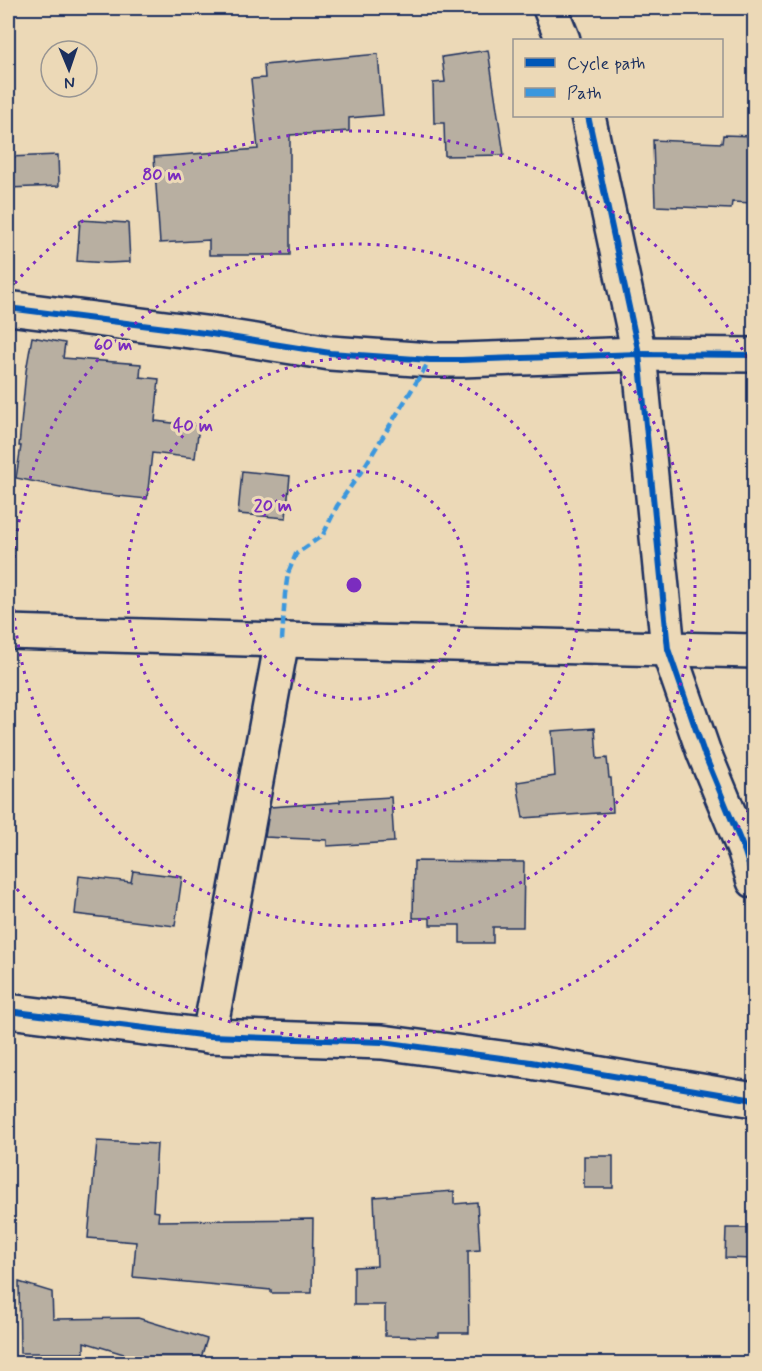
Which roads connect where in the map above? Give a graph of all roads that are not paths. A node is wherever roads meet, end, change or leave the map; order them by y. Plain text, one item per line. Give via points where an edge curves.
1 (550, 8) edge
2 (563, 39) edge
3 (588, 117) edge
4 (8, 308) edge
5 (639, 354) junction
6 (754, 355) edge
7 (8, 632) edge
8 (282, 640) junction
9 (668, 649) junction
10 (754, 651) edge
11 (754, 881) edge
12 (8, 1011) edge
13 (209, 1036) junction
14 (754, 1100) edge

1 - 2 street
3 - 5 street
4 - 5 street via 330,353 461,360
5 - 6 street
5 - 9 street
7 - 8 street
8 - 9 street
8 - 13 street
9 - 10 street
9 - 11 street
12 - 13 street
13 - 14 street via 382,1042 531,1062

